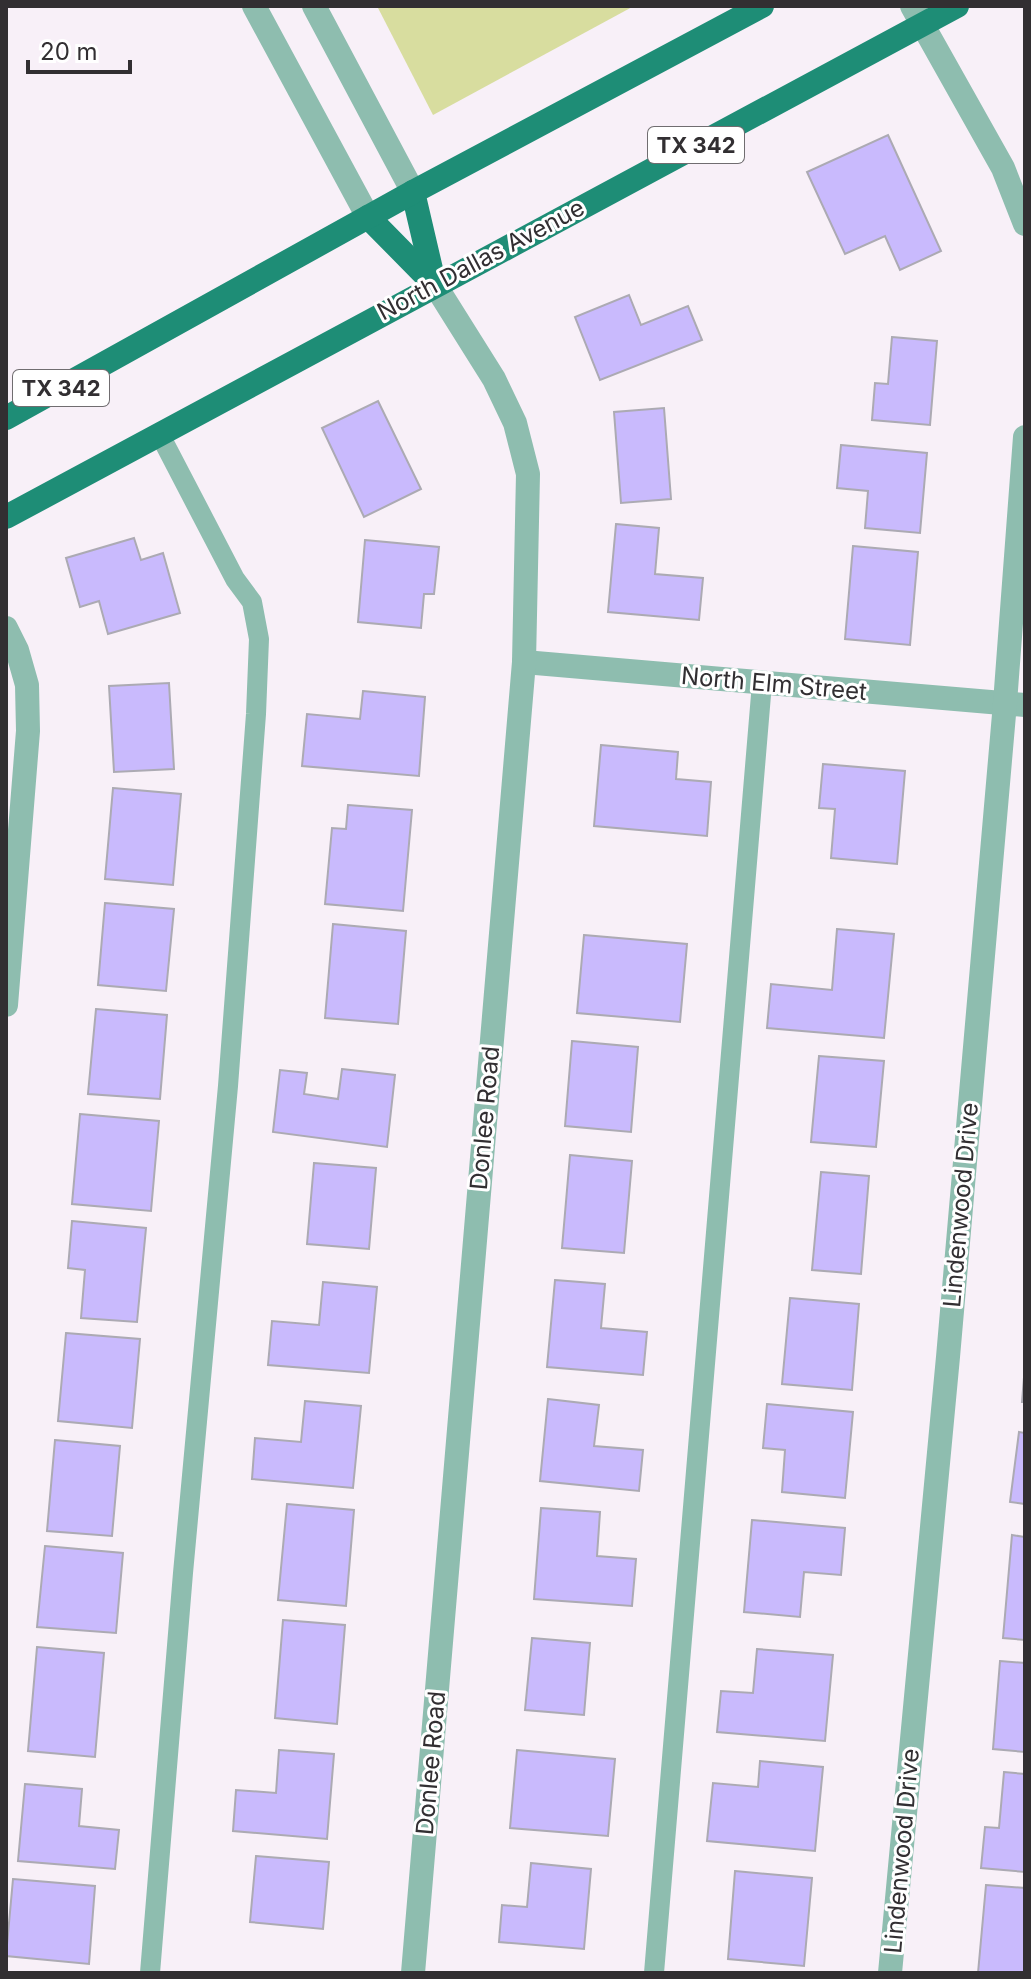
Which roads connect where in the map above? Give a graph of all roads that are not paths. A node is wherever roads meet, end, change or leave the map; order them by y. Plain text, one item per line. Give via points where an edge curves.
1 (254, 6) edge
2 (314, 6) edge
3 (762, 6) edge
4 (957, 6) edge
5 (917, 15) edge
6 (413, 192) junction
7 (368, 217) junction
8 (1025, 224) edge
9 (435, 285) junction
10 (6, 418) edge
11 (159, 433) junction
12 (1025, 437) edge
13 (6, 517) edge
14 (6, 628) edge
15 (524, 662) junction
16 (762, 683) junction
17 (1015, 704) edge
18 (6, 1005) edge
19 (150, 1973) edge
20 (413, 1973) edge
21 (654, 1973) edge
22 (890, 1973) edge

1 - 7 street
2 - 6 street
3 - 6 main road, TX 342
4 - 5 main road, North Dallas Avenue / TX 342
5 - 8 street via 1003,168
5 - 9 main road, North Dallas Avenue / TX 342
6 - 7 main road, TX 342
6 - 9 main road
7 - 9 main road
7 - 10 main road, TX 342
9 - 11 main road, North Dallas Avenue / TX 342
9 - 15 street, Donlee Road via 494,379 515,423 528,474
11 - 13 main road, North Dallas Avenue / TX 342
11 - 19 lane via 252,602 259,639 229,1071
12 - 17 street, Lindenwood Drive
14 - 18 street via 27,685 28,731
15 - 16 street, North Elm Street
15 - 20 street, Donlee Road
16 - 17 street, North Elm Street
16 - 21 lane
17 - 22 street, Lindenwood Drive

